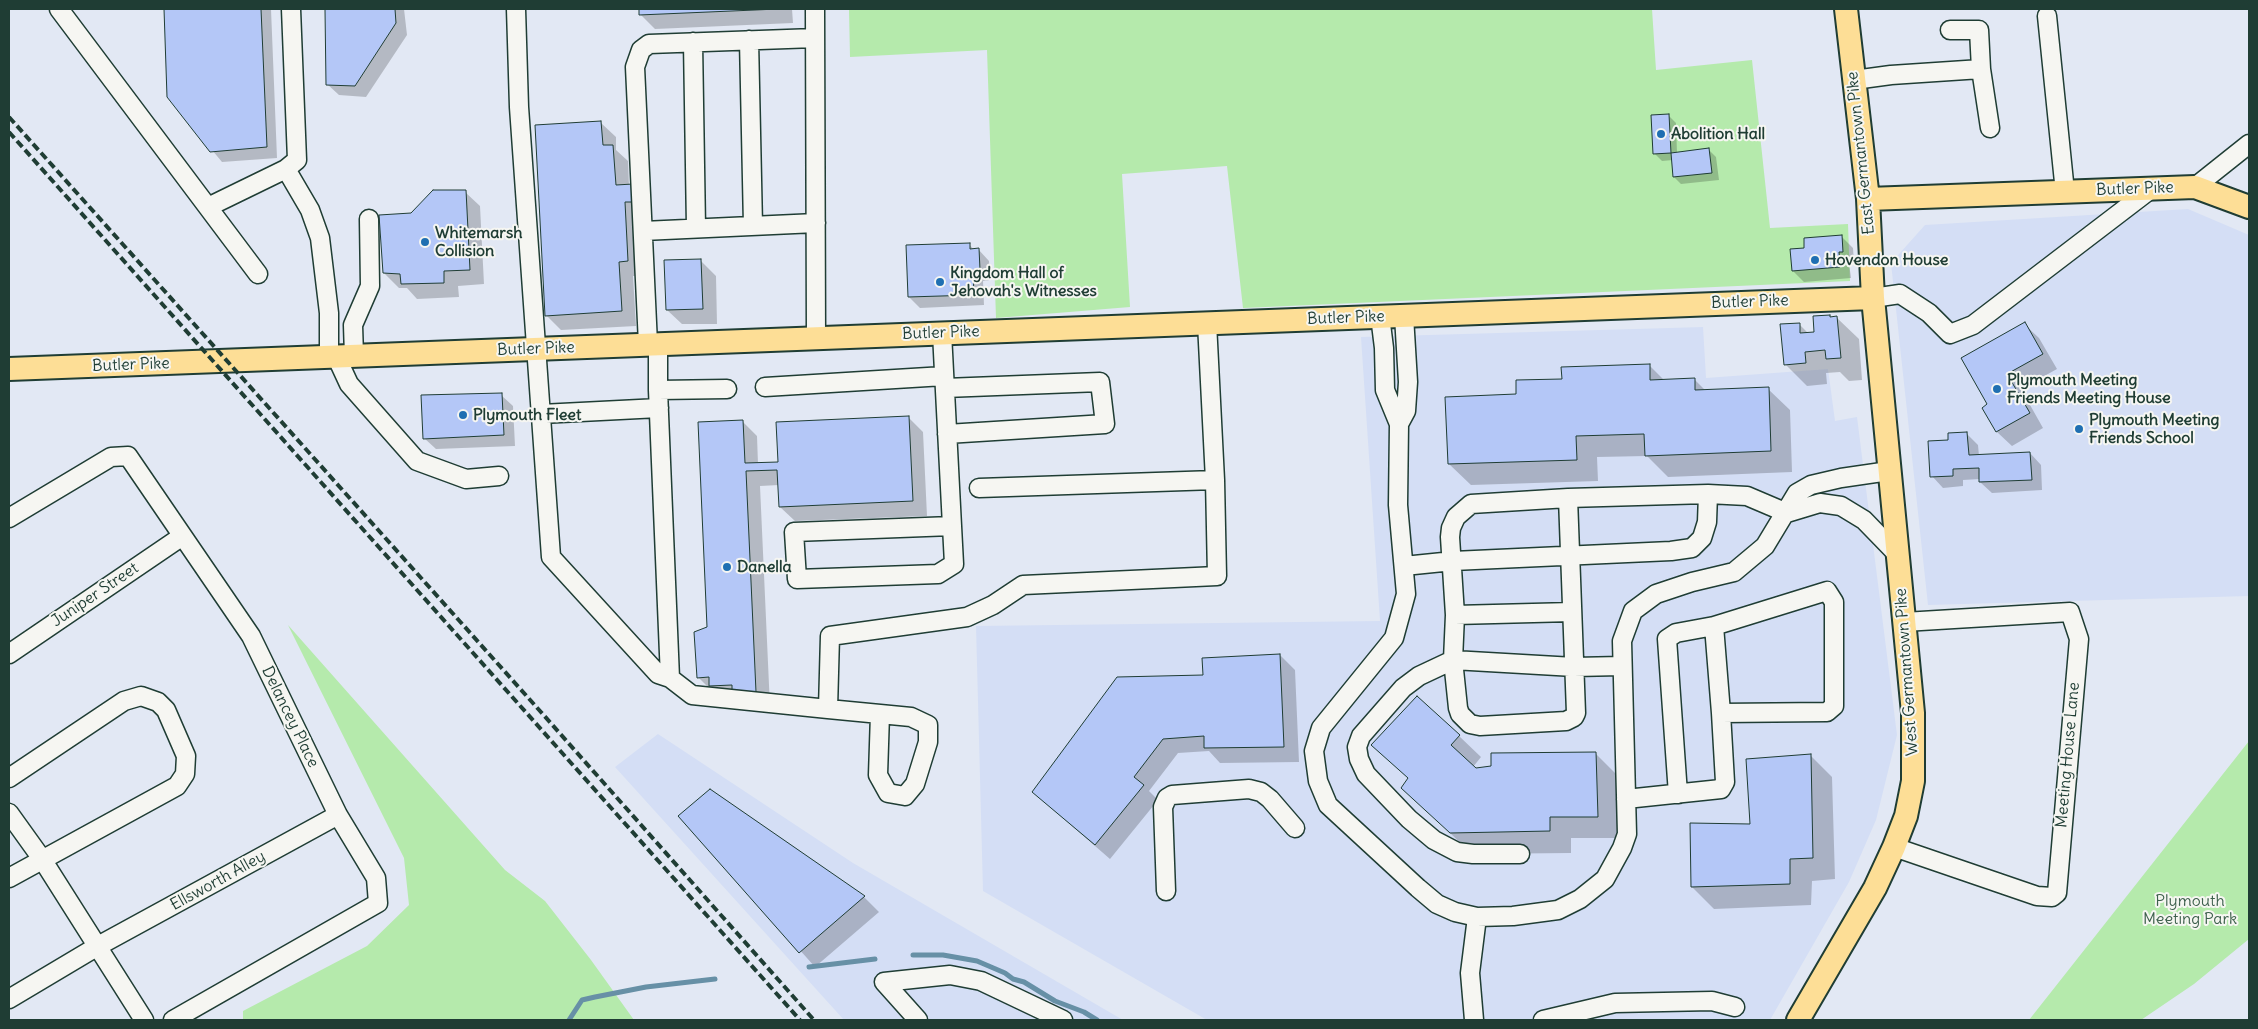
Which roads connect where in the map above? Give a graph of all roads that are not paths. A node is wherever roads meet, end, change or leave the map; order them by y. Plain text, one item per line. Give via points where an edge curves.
1 (59, 9) edge
2 (291, 9) edge
3 (516, 9) edge
4 (815, 9) edge
5 (1846, 9) edge
6 (2046, 16) dead end
7 (1950, 30) dead end
8 (815, 38) junction
9 (749, 40) junction
10 (693, 42) junction
11 (1981, 69) junction
12 (1854, 80) junction
13 (1990, 128) dead end
14 (2249, 144) edge
15 (286, 170) junction
16 (2195, 187) junction
17 (2151, 189) junction
18 (2065, 192) junction
19 (1868, 199) junction
20 (208, 207) junction
21 (2249, 207) edge
22 (369, 219) dead end
23 (816, 223) junction
24 (753, 226) junction
25 (696, 228) junction
26 (643, 230) junction
27 (258, 274) dead end
28 (1873, 298) junction
29 (1380, 316) junction
30 (1404, 316) junction
31 (1207, 323) junction
32 (942, 333) junction
33 (816, 338) junction
34 (653, 344) junction
35 (536, 348) junction
36 (339, 356) junction
37 (9, 369) edge
38 (945, 382) junction
39 (765, 387) dead end
40 (727, 389) dead end
41 (658, 390) junction
42 (658, 408) junction
43 (541, 414) junction
44 (1399, 424) junction
45 (947, 434) junction
46 (1889, 471) junction
47 (499, 476) dead end
48 (1215, 480) junction
49 (979, 488) dead end
50 (1708, 494) junction
51 (1568, 498) junction
52 (10, 512) edge
53 (1787, 513) junction
54 (952, 526) junction
55 (181, 537) junction
56 (1570, 554) junction
57 (1897, 554) junction
58 (1453, 561) junction
59 (1404, 566) junction
60 (1572, 612) junction
61 (1456, 615) junction
62 (1904, 622) junction
63 (1714, 626) junction
64 (9, 654) edge
65 (1453, 660) junction
66 (1621, 666) junction
67 (1574, 667) junction
68 (670, 678) junction
69 (828, 708) junction
70 (1721, 713) junction
71 (880, 714) junction
72 (9, 778) edge
73 (1678, 794) junction
74 (1626, 799) junction
75 (9, 813) edge
76 (338, 815) junction
77 (1295, 828) dead end
78 (1894, 847) junction
79 (1520, 854) dead end
80 (42, 859) junction
81 (9, 878) edge
82 (1166, 891) dead end
83 (1477, 917) junction
84 (98, 946) junction
85 (9, 999) edge
86 (1735, 1007) dead end
87 (144, 1020) edge
88 (173, 1020) edge
89 (918, 1020) edge
90 (1063, 1020) edge
91 (1474, 1020) edge
92 (1543, 1020) edge
93 (1798, 1020) edge

1 - 20 street
2 - 15 street via 297,160
3 - 35 street via 519,107
4 - 8 street
5 - 12 main road, East Germantown Pike
6 - 18 street
7 - 11 street via 1979,30
8 - 9 street
8 - 23 street
9 - 10 street
9 - 24 street
10 - 25 street
10 - 26 street via 649,44 636,58
11 - 12 street
11 - 13 street
12 - 19 main road, East Germantown Pike
14 - 16 street
15 - 20 street
15 - 36 street via 310,210 320,238 329,313
16 - 17 main road, Butler Pike
16 - 21 main road, Butler Pike
17 - 18 main road, Butler Pike
17 - 28 street via 1973,325 1950,334 1930,313 1900,294
18 - 19 main road, Butler Pike
19 - 28 main road, East Germantown Pike
20 - 27 street
22 - 36 street via 370,286
23 - 24 street
23 - 33 street
24 - 25 street
25 - 26 street
26 - 34 street
28 - 30 main road, Butler Pike
28 - 46 main road, West Germantown Pike
29 - 30 main road, Butler Pike
29 - 31 main road, Butler Pike
29 - 44 street via 1385,390
30 - 44 street via 1408,382 1406,411
31 - 32 main road, Butler Pike
31 - 48 street
32 - 33 main road, Butler Pike
32 - 38 street
33 - 34 main road, Butler Pike
34 - 35 main road, Butler Pike
34 - 41 street
35 - 36 main road, Butler Pike
35 - 43 street
36 - 37 main road, Butler Pike
36 - 47 street via 349,384 417,461 466,479
38 - 39 street
38 - 45 street
38 - 45 street via 1100,382 1105,424
40 - 41 street
41 - 42 street
42 - 43 street
42 - 68 street
43 - 68 street via 551,557 658,674
44 - 59 street via 1398,505
45 - 54 street
46 - 53 street via 1811,485 1797,493
46 - 57 main road, West Germantown Pike
48 - 49 street
48 - 69 street via 1217,576 1023,585 967,617 830,636
50 - 51 street
50 - 53 street via 1747,496
50 - 56 street via 1702,538 1692,548
51 - 56 street
51 - 58 street via 1472,504 1456,517 1451,528
52 - 55 street, Delancey Place via 111,457 128,456
53 - 57 street via 1820,503 1841,506 1864,520
53 - 66 street via 1766,546 1734,572 1656,594 1633,611 1622,641
54 - 54 street via 954,564 938,574 797,579 794,532
55 - 64 street, Juniper Street
55 - 76 street, Delancey Place via 251,636
56 - 58 street
56 - 60 street
57 - 62 main road, West Germantown Pike
58 - 59 street
58 - 61 street
59 - 83 street via 1406,594 1394,638 1321,728 1314,751 1318,781 1328,805 1418,888 1437,904
60 - 61 street
60 - 67 street
61 - 65 street
62 - 78 main road, West Germantown Pike via 1913,713 1914,781
62 - 78 street, Meeting House Lane via 2070,612 2078,639 2057,892 2052,897 2037,896
63 - 70 street
63 - 70 street via 1827,591 1834,602 1834,706 1827,712
63 - 73 street via 1667,639
65 - 67 street
65 - 67 street via 1460,714 1470,724 1480,726 1569,720 1576,713
65 - 79 street via 1419,676 1403,688 1361,736 1357,747 1359,759 1366,774 1384,795 1445,846 1473,854
66 - 67 street
66 - 74 street
68 - 69 street via 692,695
69 - 71 street
70 - 73 street via 1725,782 1721,789
71 - 71 street via 912,717 928,725 928,742 915,784 905,796 888,793 878,775
72 - 80 street via 124,701 141,696 158,702 166,710 180,740 186,756 185,774 177,786
73 - 74 street
74 - 83 street via 1627,834 1622,848 1605,879 1580,899 1558,910
75 - 80 street
76 - 84 street, Ellsworth Alley
76 - 88 street, Delancey Place via 376,878 378,903
77 - 82 street via 1261,792 1249,789 1172,795 1162,807
78 - 93 main road, West Germantown Pike via 1857,921
80 - 81 street
80 - 84 street
83 - 91 street via 1470,973
84 - 85 street, Ellsworth Alley
84 - 87 street
86 - 92 street via 1712,1001 1615,1003
89 - 90 street via 884,982 950,975 981,981

